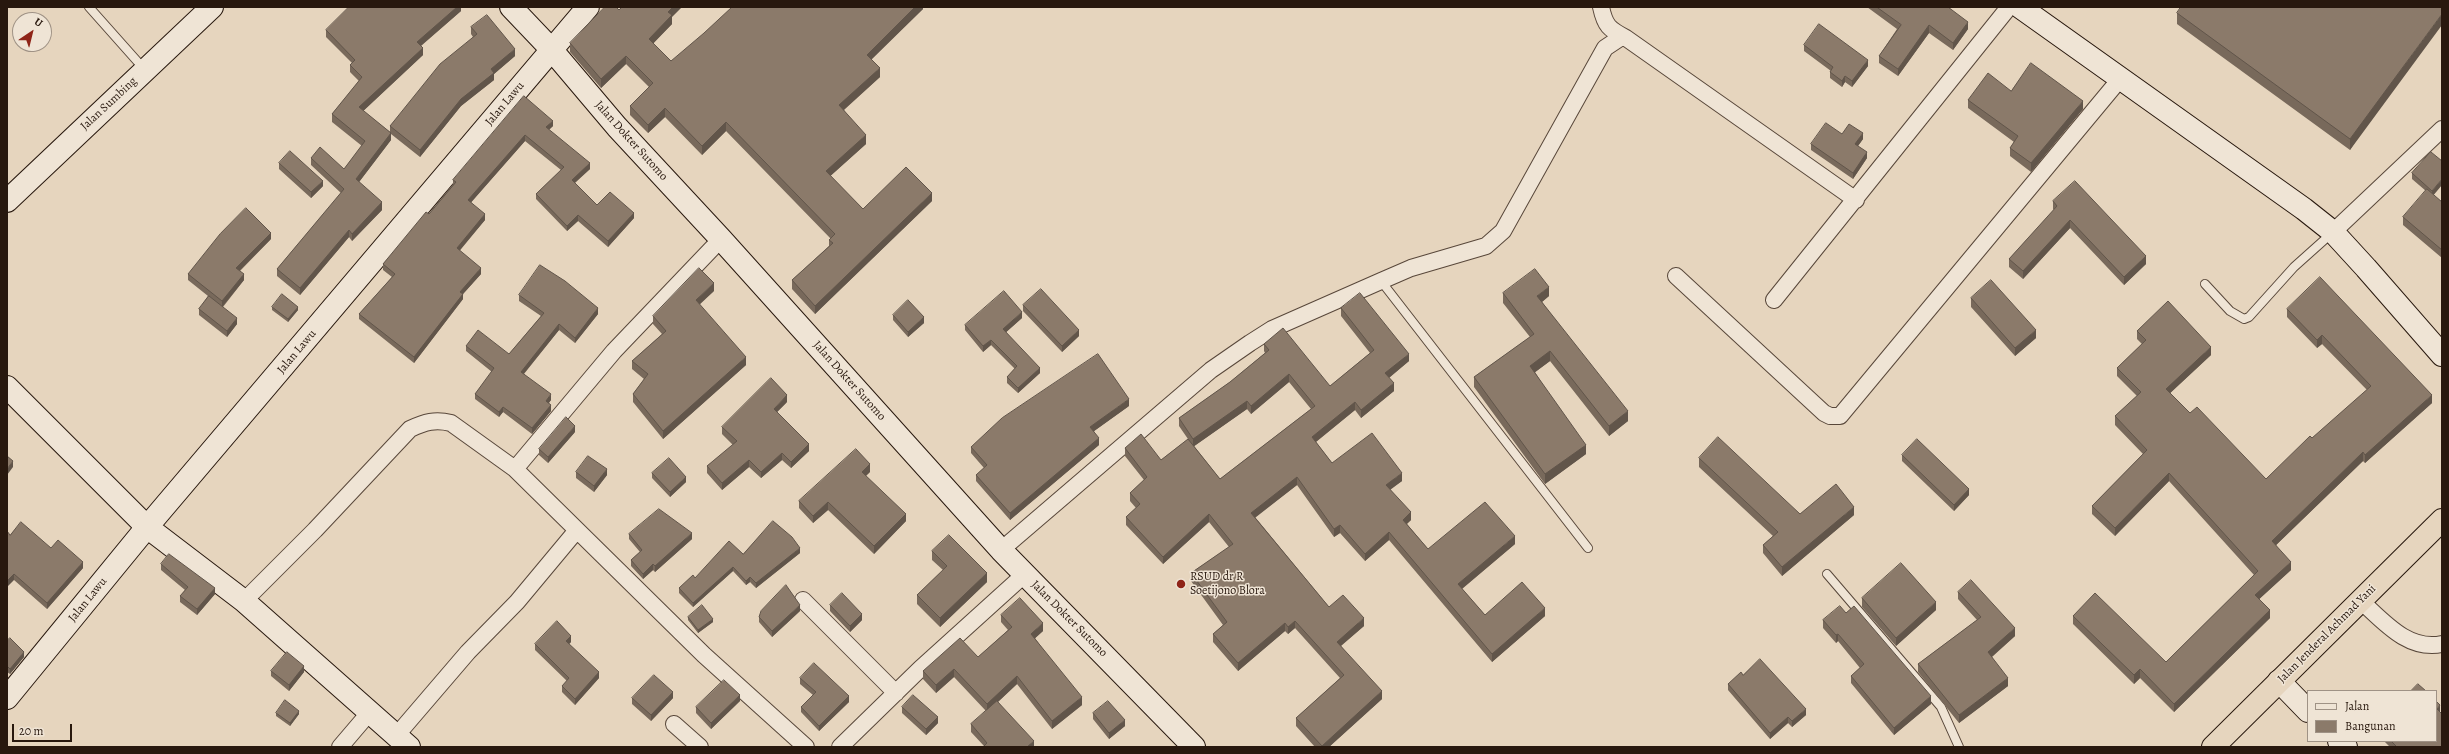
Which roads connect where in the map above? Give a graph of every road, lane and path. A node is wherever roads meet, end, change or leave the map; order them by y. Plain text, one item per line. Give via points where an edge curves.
1 (89, 7) edge
2 (212, 7) edge
3 (511, 7) edge
4 (588, 7) edge
5 (1601, 7) edge
6 (2009, 7) edge
7 (2020, 7) edge
8 (1626, 38) junction
9 (551, 49) junction
10 (145, 70) junction
11 (2120, 80) junction
12 (2442, 129) edge
13 (1856, 200) junction
14 (7, 201) edge
15 (2333, 232) junction
16 (721, 239) junction
17 (1676, 276) dead end
18 (1381, 281) junction
19 (2205, 284) dead end
20 (1774, 300) dead end
21 (2442, 355) edge
22 (7, 387) edge
23 (515, 469) junction
24 (2442, 520) edge
25 (147, 527) junction
26 (577, 530) junction
27 (1588, 548) dead end
28 (1001, 550) junction
29 (1025, 574) junction
30 (1827, 574) dead end
31 (238, 597) junction
32 (803, 600) dead end
33 (2360, 601) junction
34 (2442, 644) edge
35 (2279, 681) junction
36 (896, 693) junction
37 (7, 698) edge
38 (2307, 710) edge
39 (369, 713) junction
40 (674, 724) dead end
41 (403, 741) edge
42 (340, 747) edge
43 (700, 747) edge
44 (806, 747) edge
45 (840, 747) edge
46 (1194, 747) edge
47 (1959, 747) edge
48 (2212, 747) edge

1 - 10 lane
2 - 10 main road, Jalan Sumbing
3 - 9 main road, Jalan Dokter Sutomo
4 - 9 main road, Jalan Lawu
5 - 8 street via 1604,23
6 - 13 street
7 - 11 main road
8 - 13 street
8 - 18 street via 1613,41 1605,48 1495,241 1486,246 1411,268
9 - 16 main road, Jalan Dokter Sutomo via 617,127
9 - 25 main road, Jalan Lawu
10 - 14 main road, Jalan Sumbing
11 - 15 main road
11 - 17 street via 1840,416 1824,413
12 - 15 street
13 - 20 street
15 - 19 lane via 2294,267 2244,319 2230,311
15 - 21 main road
16 - 23 street via 614,351
16 - 28 main road, Jalan Dokter Sutomo
18 - 27 lane
18 - 28 street via 1272,329 1217,366
22 - 25 main road
23 - 26 street
23 - 31 street via 451,423 439,420 425,422 410,429 315,530
24 - 33 highway, Jalan Jenderal Achmad Yani
25 - 31 main road
25 - 37 main road, Jalan Lawu
26 - 41 street via 518,602 468,652
26 - 44 street via 704,655
28 - 29 main road, Jalan Dokter Sutomo
29 - 36 street
29 - 46 main road, Jalan Dokter Sutomo
30 - 47 lane via 1941,707
31 - 39 main road
32 - 36 street
33 - 34 street via 2409,640 2424,646
33 - 35 highway, Jalan Jenderal Achmad Yani
35 - 38 main road
35 - 48 highway, Jalan Jenderal Achmad Yani
36 - 45 street
39 - 41 main road
39 - 42 street
40 - 43 street

